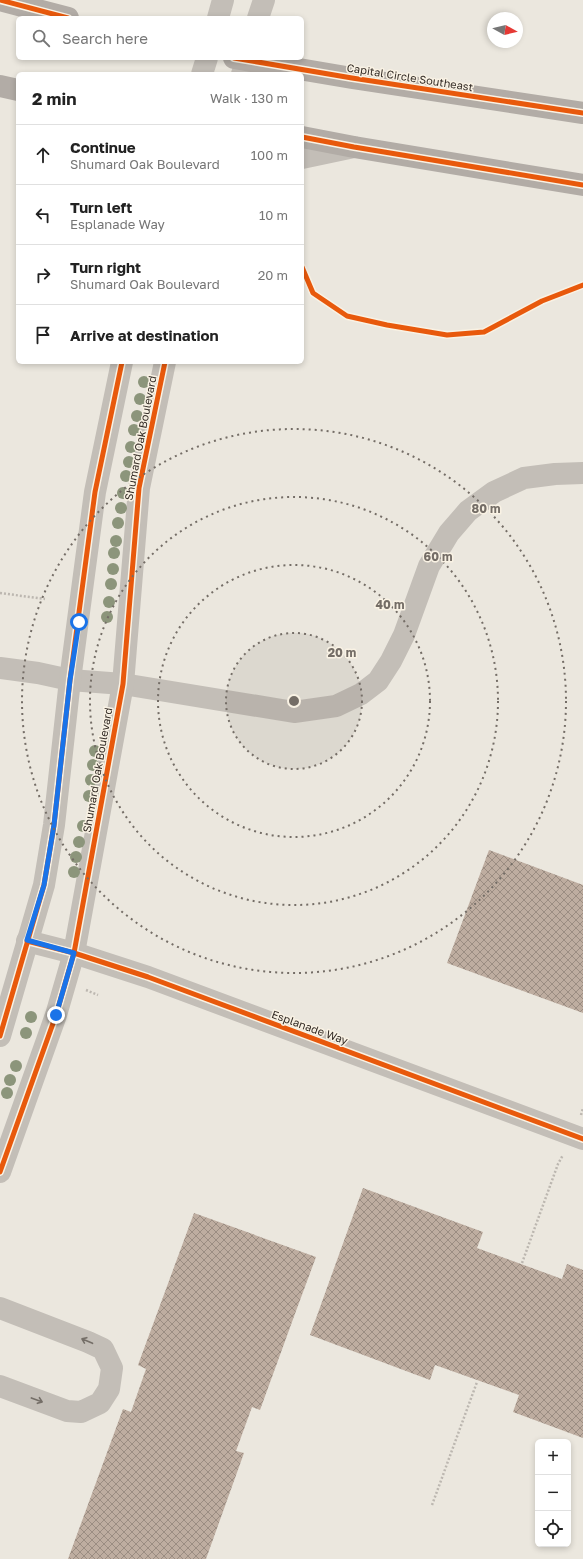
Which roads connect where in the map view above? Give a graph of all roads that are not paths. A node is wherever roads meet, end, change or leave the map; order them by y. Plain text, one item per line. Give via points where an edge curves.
1 (0, 0) edge
2 (223, 0) edge
3 (264, 0) edge
4 (60, 16) edge
5 (219, 16) edge
6 (259, 16) edge
7 (207, 60) edge
8 (242, 63) edge
9 (203, 72) edge
10 (0, 86) edge
11 (16, 90) edge
12 (583, 113) edge
13 (304, 137) edge
14 (354, 148) junction
15 (304, 158) edge
16 (583, 185) edge
17 (122, 364) edge
18 (165, 364) edge
19 (583, 473) edge
20 (0, 668) edge
21 (70, 680) junction
22 (123, 684) junction
23 (27, 940) junction
24 (74, 953) junction
25 (0, 1036) edge
26 (579, 1137) edge
27 (0, 1172) edge
28 (0, 1308) edge
29 (0, 1386) edge

1 - 4 main road
2 - 5 street
3 - 6 street
7 - 9 street
8 - 12 main road, Capital Circle Southeast
10 - 11 main road
13 - 14 main road
14 - 15 street
14 - 16 main road
17 - 21 street via 95,492
18 - 22 street, Shumard Oak Boulevard via 139,488
19 - 22 street via 524,478 494,492 468,511 449,533 429,566 404,636 378,681 361,694 336,706 294,712
20 - 21 street
21 - 22 street
21 - 23 street via 54,825 44,885
22 - 24 street, Shumard Oak Boulevard
23 - 24 street, Esplanade Way
23 - 25 street
24 - 26 street, Esplanade Way via 155,980
24 - 27 street, Shumard Oak Boulevard via 56,1015
29 -> 28 street via 67,1411 81,1412 100,1403 109,1388 112,1368 103,1349

